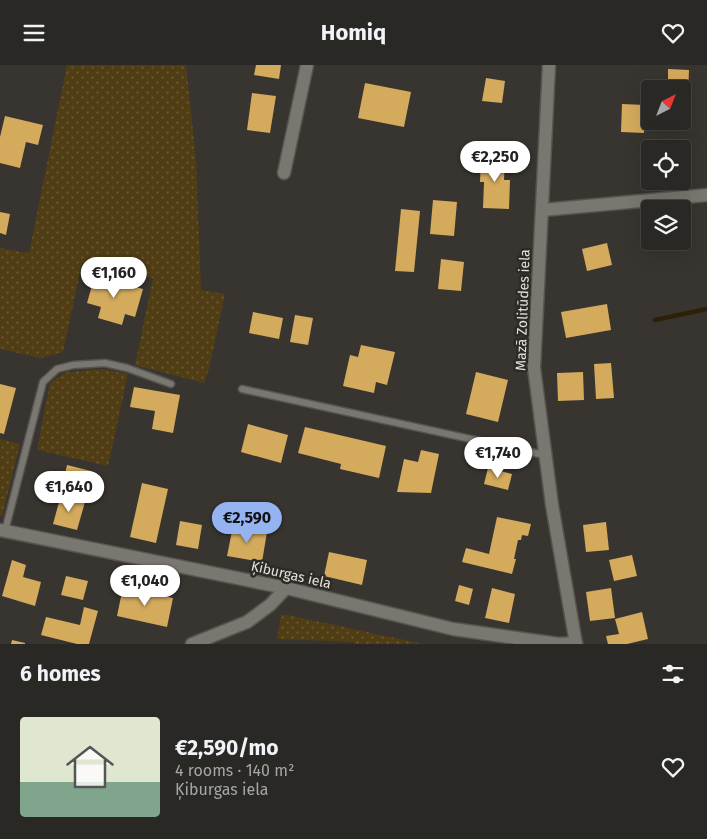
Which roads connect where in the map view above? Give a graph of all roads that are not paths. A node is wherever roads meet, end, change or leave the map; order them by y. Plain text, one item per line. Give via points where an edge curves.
1 (307, 65) edge
2 (549, 65) edge
3 (284, 173) dead end
4 (707, 195) edge
5 (543, 210) junction
6 (171, 384) dead end
7 (242, 389) dead end
8 (544, 455) junction
9 (2, 530) edge
10 (286, 588) junction
11 (192, 644) edge
12 (576, 644) edge

1 - 3 street
2 - 5 street, Mazā Zolitūdes iela
4 - 5 street
5 - 8 street, Mazā Zolitūdes iela via 534,368
6 - 9 lane via 105,363 57,369 43,382
7 - 8 lane
8 - 12 street, Mazā Zolitūdes iela
9 - 10 street, Ķiburgas iela
10 - 11 street via 247,622
10 - 12 street, Ķiburgas iela via 453,629

